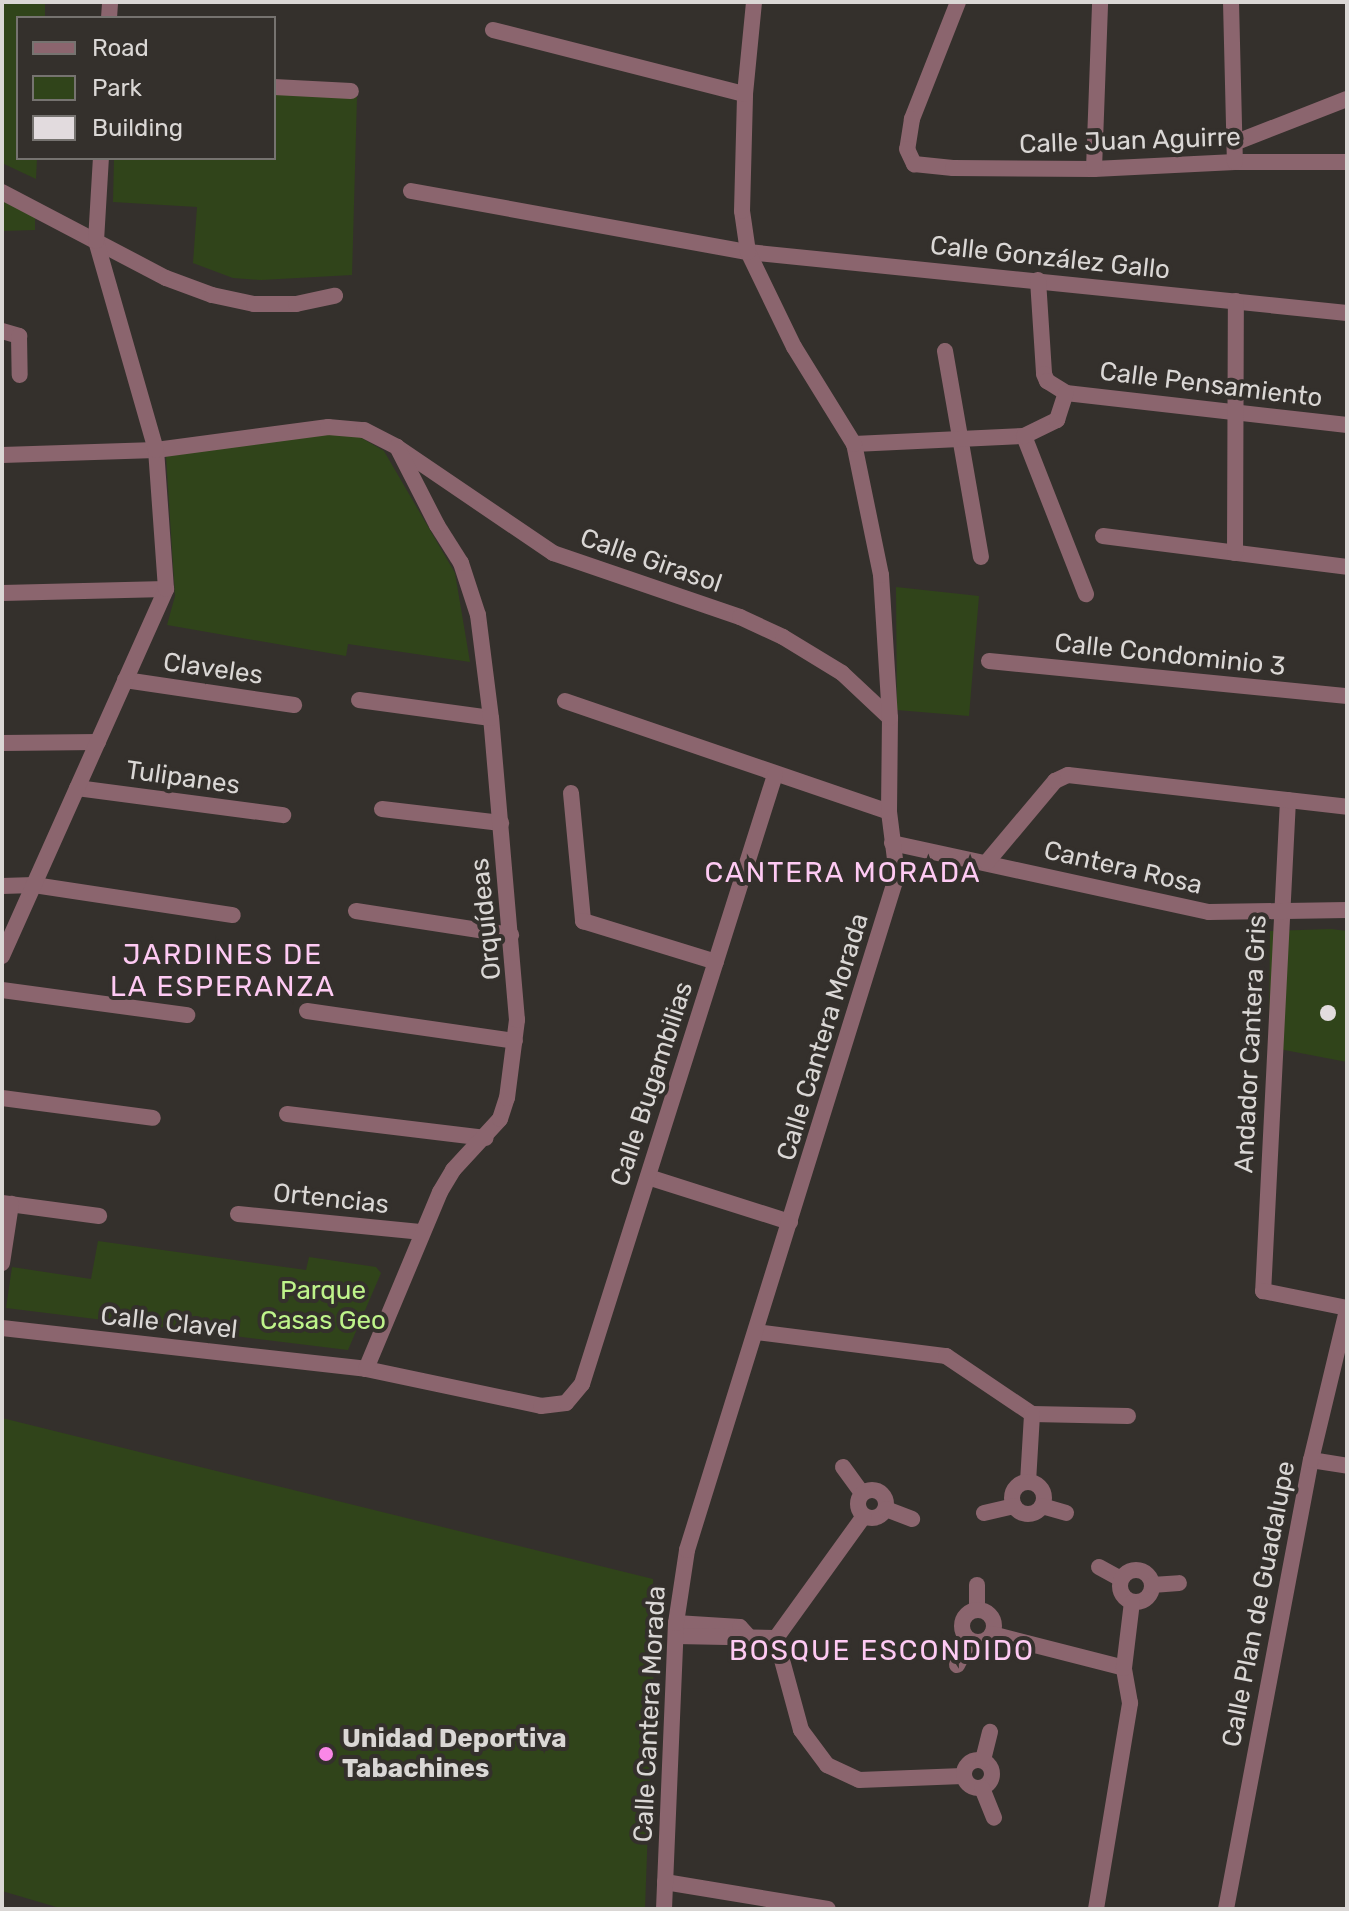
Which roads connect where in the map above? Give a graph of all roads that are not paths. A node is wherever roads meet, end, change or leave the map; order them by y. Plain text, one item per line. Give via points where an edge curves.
1 (754, 2) edge
2 (958, 2) edge
3 (1100, 2) edge
4 (1231, 2) edge
5 (493, 30) dead end
6 (276, 87) edge
7 (351, 91) dead end
8 (745, 94) junction
9 (1347, 99) edge
10 (1234, 143) junction
11 (101, 160) edge
12 (1235, 162) junction
13 (1347, 162) edge
14 (1094, 169) junction
15 (411, 191) dead end
16 (2, 192) edge
17 (96, 241) junction
18 (748, 252) junction
19 (1038, 280) junction
20 (335, 296) dead end
21 (1236, 301) junction
22 (1347, 313) edge
23 (2, 331) edge
24 (945, 351) dead end
25 (20, 375) dead end
26 (1066, 393) junction
27 (1237, 413) junction
28 (1347, 425) edge
29 (1024, 436) junction
30 (961, 439) junction
31 (854, 444) junction
32 (397, 447) junction
33 (156, 450) junction
34 (2, 455) edge
35 (1103, 536) dead end
36 (1235, 553) junction
37 (981, 557) dead end
38 (1347, 567) edge
39 (166, 589) junction
40 (2, 593) edge
41 (1086, 594) dead end
42 (989, 661) dead end
43 (125, 680) junction
44 (1347, 696) edge
45 (359, 700) dead end
46 (565, 701) dead end
47 (294, 705) dead end
48 (491, 718) junction
49 (890, 718) junction
50 (98, 742) junction
51 (2, 743) edge
52 (775, 775) junction
53 (77, 788) junction
54 (571, 793) dead end
55 (1288, 800) junction
56 (1347, 807) edge
57 (382, 809) dead end
58 (889, 812) junction
59 (283, 815) dead end
60 (501, 823) junction
61 (892, 843) junction
62 (987, 862) junction
63 (34, 885) junction
64 (2, 886) edge
65 (1347, 910) edge
66 (356, 911) dead end
67 (1280, 914) junction
68 (233, 915) dead end
69 (511, 935) junction
70 (2, 956) edge
71 (716, 962) junction
72 (2, 990) edge
73 (307, 1011) dead end
74 (187, 1015) dead end
75 (515, 1041) junction
76 (2, 1098) edge
77 (287, 1114) dead end
78 (153, 1118) dead end
79 (486, 1138) junction
80 (648, 1177) junction
81 (6, 1204) edge
82 (238, 1214) dead end
83 (99, 1216) dead end
84 (790, 1222) junction
85 (420, 1232) junction
86 (2, 1263) edge
87 (1347, 1309) edge
88 (2, 1328) edge
89 (756, 1332) junction
90 (1341, 1359) edge
91 (366, 1369) junction
92 (566, 1403) joint
93 (1032, 1414) junction
94 (1128, 1416) dead end
95 (1311, 1460) junction
96 (1347, 1466) edge
97 (843, 1467) dead end
98 (1028, 1482) junction
99 (862, 1493) junction
100 (1014, 1506) junction
101 (1042, 1506) junction
102 (886, 1509) junction
103 (984, 1513) dead end
104 (1066, 1513) dead end
105 (864, 1516) junction
106 (912, 1519) dead end
107 (1099, 1567) dead end
108 (1121, 1579) junction
109 (1179, 1583) dead end
110 (977, 1585) dead end
111 (1152, 1585) junction
112 (1132, 1602) junction
113 (977, 1609) junction
114 (676, 1629) junction
115 (992, 1634) junction
116 (776, 1638) junction
117 (970, 1640) junction
118 (957, 1665) dead end
119 (1124, 1668) junction
120 (990, 1732) dead end
121 (983, 1760) junction
122 (963, 1776) junction
123 (982, 1788) junction
124 (994, 1818) dead end
125 (665, 1882) junction
126 (664, 1909) edge
127 (827, 1909) edge
128 (1096, 1909) edge
129 (1226, 1909) edge

1 - 8 street, Calle Cantera Morada
2 - 14 street, Calle Juan Aguirre via 912,119 907,149 914,164
3 - 14 street
4 - 10 street
5 - 8 street
6 - 7 street
8 - 18 street, Calle Cantera Morada via 742,211
9 - 10 street
10 - 12 street
11 - 17 street
12 - 13 street, Calle Juan Aguirre
12 - 14 street, Calle Juan Aguirre
15 - 18 street, Calle González Gallo
16 - 17 street
17 - 20 street via 166,278 212,295 254,304 296,304
17 - 33 street
18 - 19 street, Calle González Gallo
18 - 31 street, Calle Cantera Morada via 794,347
19 - 21 street, Calle González Gallo
19 - 26 street via 1044,374
21 - 22 street, Calle González Gallo
21 - 27 street
23 - 25 street via 19,336
24 - 30 street
26 - 27 street, Calle Pensamiento
26 - 29 street, Calle Pensamiento via 1057,420
27 - 28 street, Calle Pensamiento
27 - 36 street
29 - 30 street, Calle Pensamiento
29 - 41 street
30 - 31 street, Calle Pensamiento
30 - 37 street
31 - 49 street, Calle Cantera Morada via 881,575
32 - 33 street, Calle Girasol via 364,430 328,427
32 - 48 street, Orquídeas via 469,582
32 - 49 street, Calle Girasol via 553,553 740,617 783,637 842,673
33 - 34 street, Calle Girasol
33 - 39 street
35 - 36 street
36 - 38 street
39 - 40 street
39 - 43 street
42 - 44 street, Calle Condominio 3
43 - 47 street, Claveles
43 - 50 street
45 - 48 street
46 - 52 street
48 - 60 street, Orquídeas
49 - 58 street, Calle Cantera Morada
50 - 51 street
50 - 53 street
52 - 58 street
52 - 71 street, Calle Bugambilias
53 - 59 street, Tulipanes
53 - 63 street
54 - 71 street via 583,921
55 - 56 street
55 - 62 street via 1068,775 1055,781
55 - 67 street, Andador Cantera Gris
57 - 60 street
58 - 61 street, Calle Cantera Morada
60 - 69 street, Orquídeas
61 - 62 street, Cantera Rosa
61 - 84 street, Calle Cantera Morada via 896,885
62 - 67 street, Cantera Rosa via 1194,910
63 - 64 street
63 - 68 street
63 - 70 street
65 - 67 street, Cantera Rosa
66 - 69 street
67 - 87 street, Andador Cantera Gris via 1263,1291
69 - 75 street, Orquídeas
71 - 80 street, Calle Bugambilias
72 - 74 street
73 - 75 street
75 - 79 street, Orquídeas via 507,1098
76 - 78 street
77 - 79 street
79 - 85 street, Orquídeas via 453,1170
80 - 84 street
80 - 92 street, Calle Bugambilias via 582,1384
81 - 83 street
81 - 86 street
82 - 85 street, Ortencias
84 - 89 street, Calle Cantera Morada
85 - 91 street, Orquídeas
87 - 90 street, Calle Plan de Guadalupe
88 - 91 street, Calle Clavel
89 - 93 street via 946,1356
89 - 114 street, Calle Cantera Morada via 687,1550
90 - 95 street, Calle Plan de Guadalupe
91 - 92 street, Calle Clavel via 541,1406
93 - 94 street
93 - 98 street
95 - 96 street
95 - 129 street, Calle Plan de Guadalupe
97 - 99 street
98 - 100 street via 1014,1490
98 - 101 street via 1042,1490
99 - 102 street via 878,1490 886,1498
99 - 105 street via 858,1503
100 - 101 street via 1025,1514
100 - 103 street
101 - 104 street
102 - 105 street via 878,1517
102 - 106 street
105 - 116 street
107 - 108 street
108 - 111 street via 1135,1570 1146,1573
108 - 112 street via 1122,1595
109 - 111 street
110 - 113 street
111 - 112 street via 1145,1600
112 - 119 street
113 - 115 street via 992,1618
113 - 117 street via 961,1624
114 - 116 street via 740,1627 748,1636
114 - 125 street, Calle Cantera Morada
115 - 117 street via 979,1642
115 - 119 street
116 - 122 street via 801,1730 827,1765 859,1780
117 - 118 street
119 - 128 street via 1130,1703
120 - 121 street
121 - 122 street via 967,1763
121 - 123 street via 993,1774
122 - 123 street
123 - 124 street
125 - 126 street, Calle Cantera Morada
125 - 127 street

